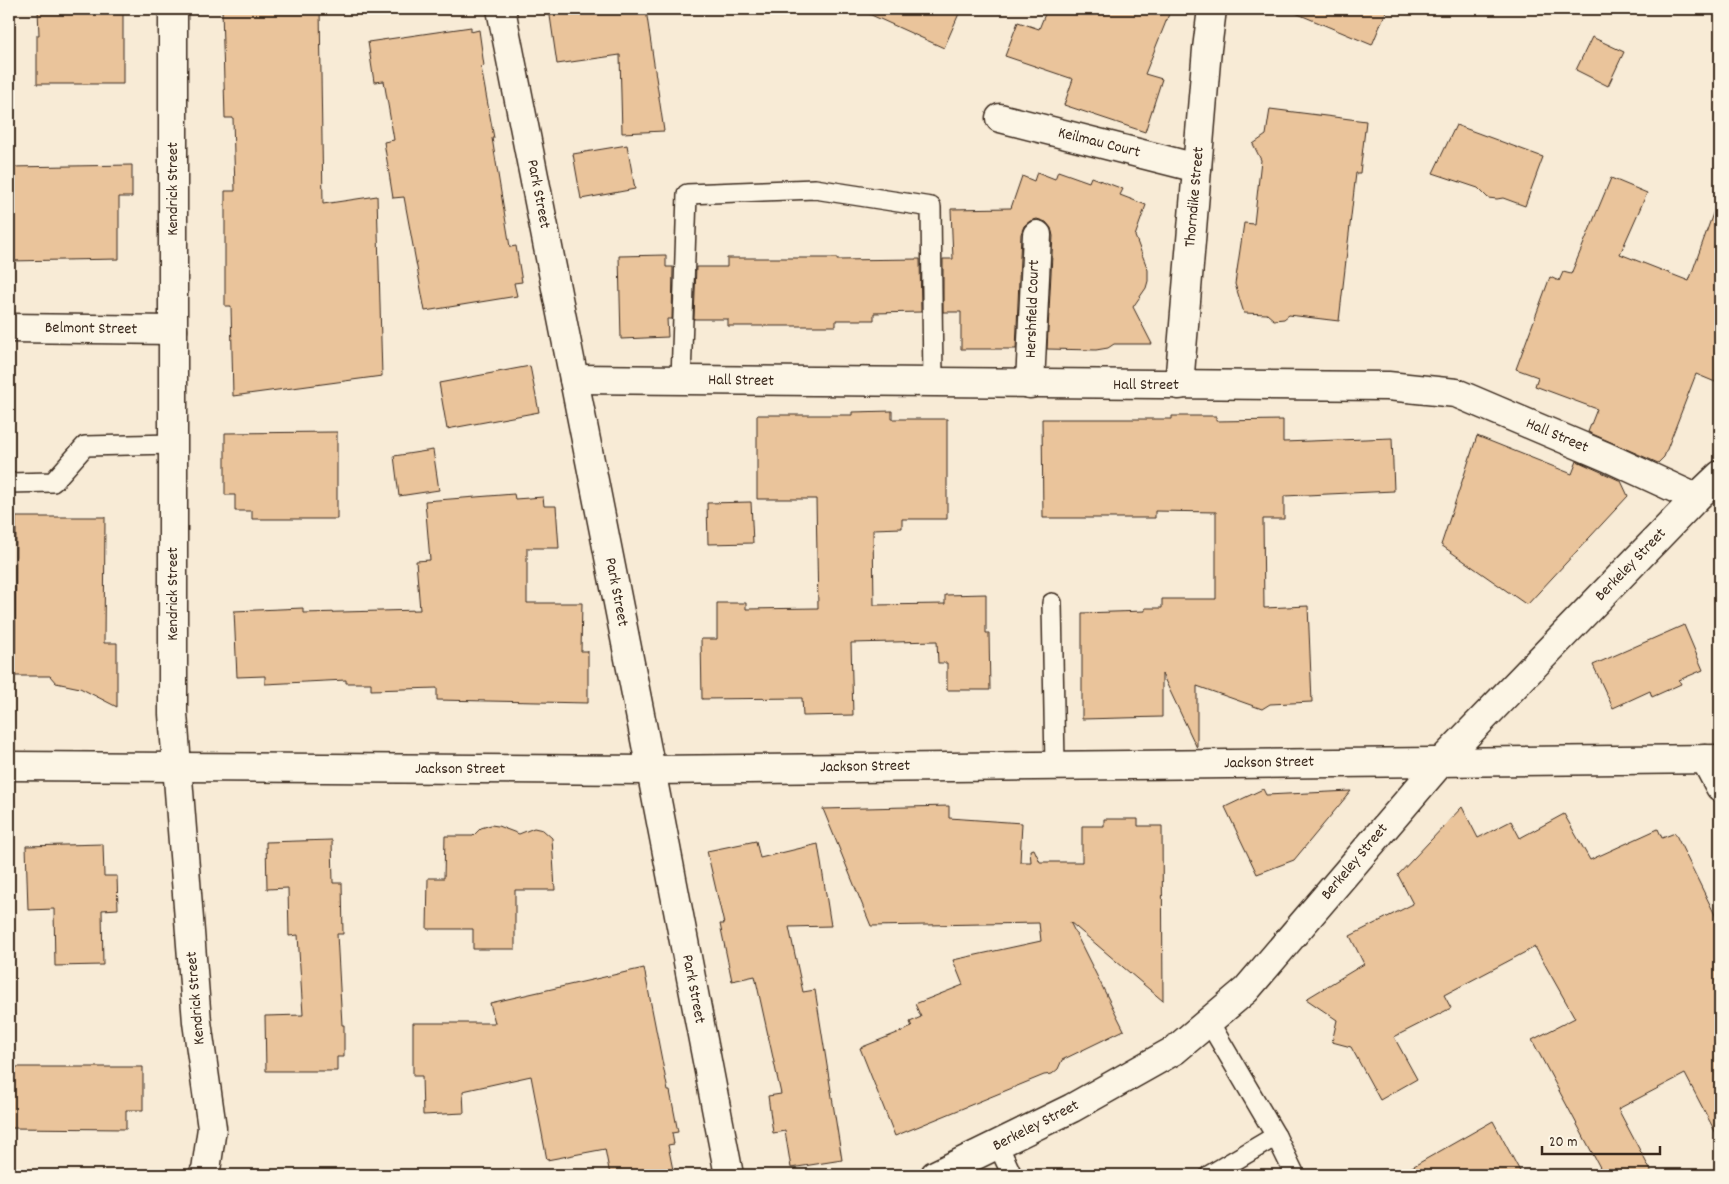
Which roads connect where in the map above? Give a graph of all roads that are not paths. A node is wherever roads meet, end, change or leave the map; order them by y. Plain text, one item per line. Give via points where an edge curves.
1 (173, 9) edge
2 (501, 9) edge
3 (1212, 9) edge
4 (1000, 118) dead end
5 (1197, 168) junction
6 (1037, 235) dead end
7 (9, 328) edge
8 (173, 330) junction
9 (574, 379) junction
10 (681, 380) junction
11 (933, 383) junction
12 (1030, 384) junction
13 (1179, 385) junction
14 (173, 444) junction
15 (1720, 475) edge
16 (9, 483) edge
17 (1696, 498) junction
18 (1052, 603) dead end
19 (1713, 759) edge
20 (1441, 762) junction
21 (9, 766) edge
22 (1055, 766) junction
23 (177, 767) junction
24 (651, 770) junction
25 (1720, 787) edge
26 (1209, 1022) junction
27 (1276, 1136) junction
28 (998, 1144) junction
29 (203, 1175) edge
30 (729, 1175) edge
31 (935, 1175) edge
32 (1012, 1175) edge
33 (1210, 1175) edge
34 (1294, 1175) edge

1 - 8 street, Kendrick Street
2 - 9 street, Park Street
3 - 5 street, Thorndike Street
4 - 5 street, Keilmau Court
5 - 13 street, Thorndike Street
6 - 12 street, Hershfield Court
7 - 8 street, Belmont Street
8 - 14 street, Kendrick Street
9 - 10 street, Hall Street
9 - 24 street, Park Street
10 - 11 street, Hall Street
10 - 11 lane via 687,194 815,189 931,207
11 - 12 street, Hall Street
12 - 13 street, Hall Street
13 - 17 street, Hall Street via 1388,386 1456,393
14 - 16 lane via 85,446 54,482
14 - 23 street, Kendrick Street via 173,714
15 - 17 street, Berkeley Street
17 - 20 street, Berkeley Street
18 - 22 lane
19 - 20 street, Jackson Street
19 - 25 street
20 - 22 street, Jackson Street
20 - 26 street, Berkeley Street via 1246,990
21 - 23 street, Jackson Street
22 - 24 street, Jackson Street
23 - 24 street, Jackson Street
23 - 29 street, Kendrick Street via 197,1022 212,1128
24 - 30 street, Park Street
26 - 27 lane
26 - 28 street, Berkeley Street via 1176,1050 1072,1108
27 - 33 lane
27 - 34 lane
28 - 31 street, Berkeley Street
28 - 32 lane

